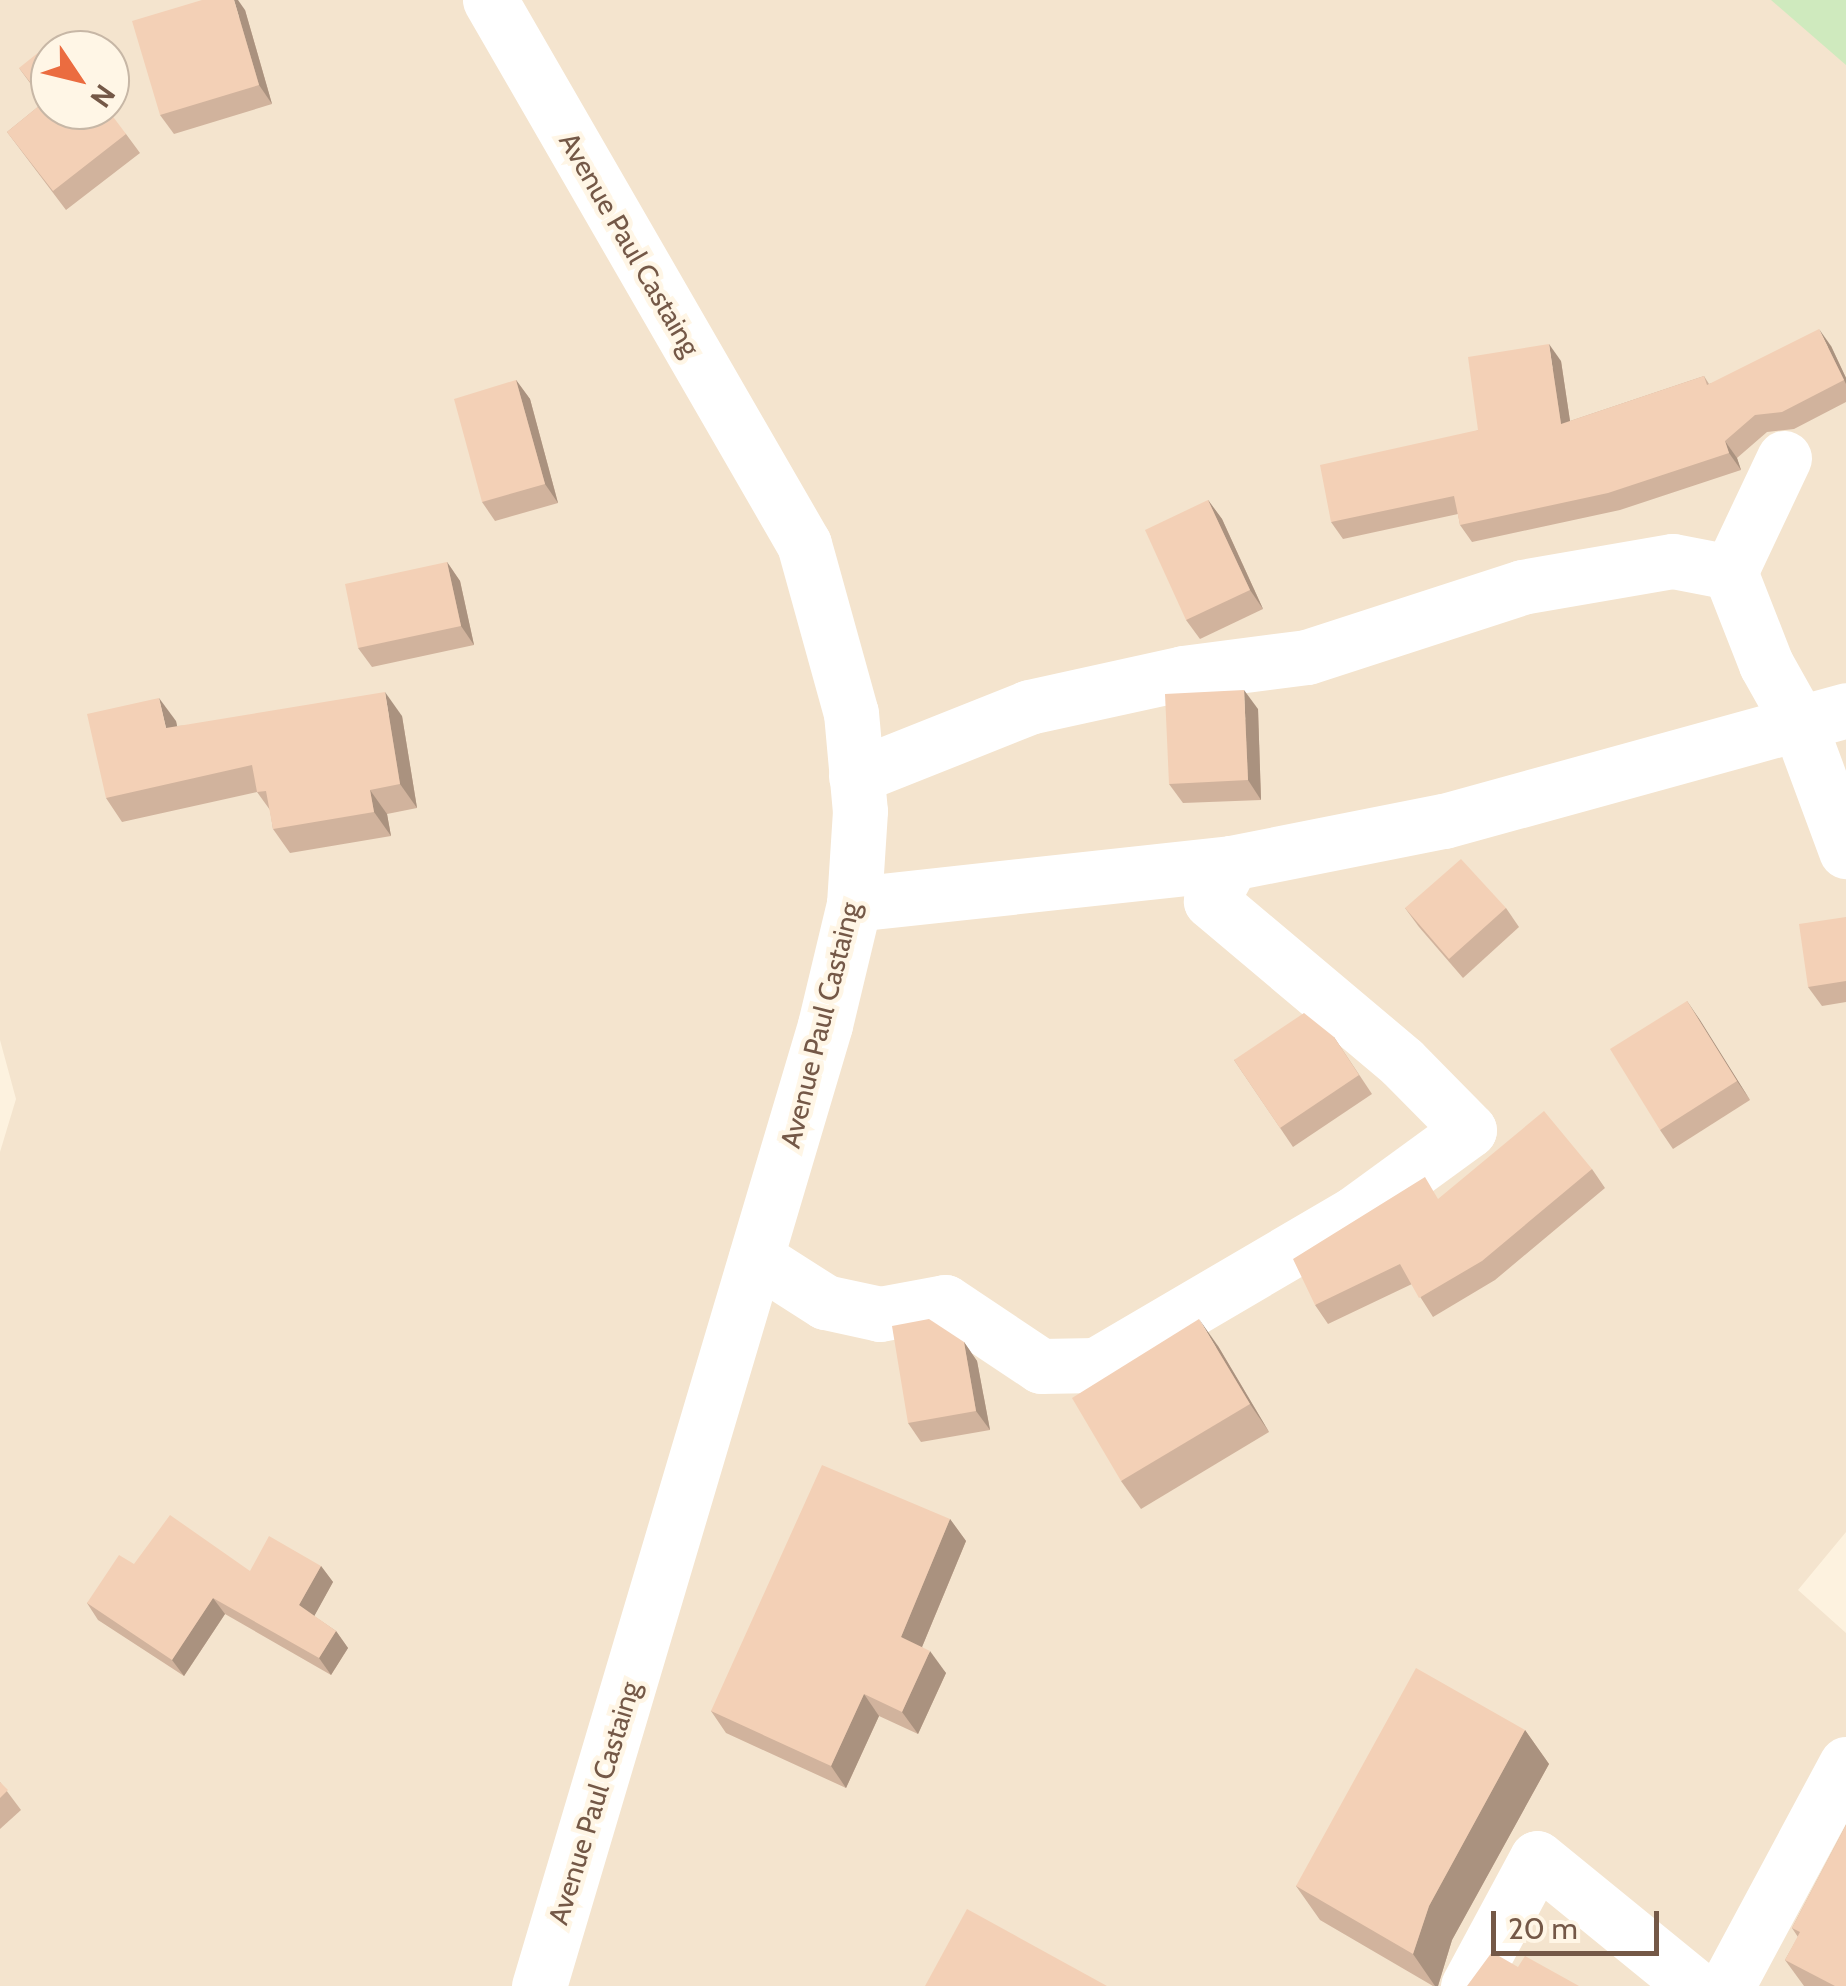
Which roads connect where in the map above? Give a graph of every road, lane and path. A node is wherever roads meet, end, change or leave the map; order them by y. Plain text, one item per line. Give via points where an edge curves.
1 (490, 0) edge
2 (1784, 458) dead end
3 (1730, 572) junction
4 (1822, 715) edge
5 (856, 776) junction
6 (1846, 851) edge
7 (1231, 863) junction
8 (854, 904) junction
9 (756, 1258) junction
10 (1846, 1764) edge
11 (539, 1986) edge
12 (1468, 1986) edge
13 (1694, 1986) edge
14 (1727, 1986) edge

1 - 5 street, Avenue Paul Castaing via 804,544 835,640
2 - 3 street
3 - 4 street via 1766,664
3 - 5 street via 1674,561 1522,587 1307,657 1182,674 1029,707
4 - 6 street
4 - 7 street via 1444,822
5 - 8 street, Avenue Paul Castaing
7 - 8 street
7 - 9 street via 1211,901 1402,1062 1469,1130 1355,1213 1096,1366 1041,1366 945,1302 880,1314 824,1302
8 - 9 street, Avenue Paul Castaing
9 - 11 street, Avenue Paul Castaing
10 - 14 street
12 - 13 street via 1537,1858

